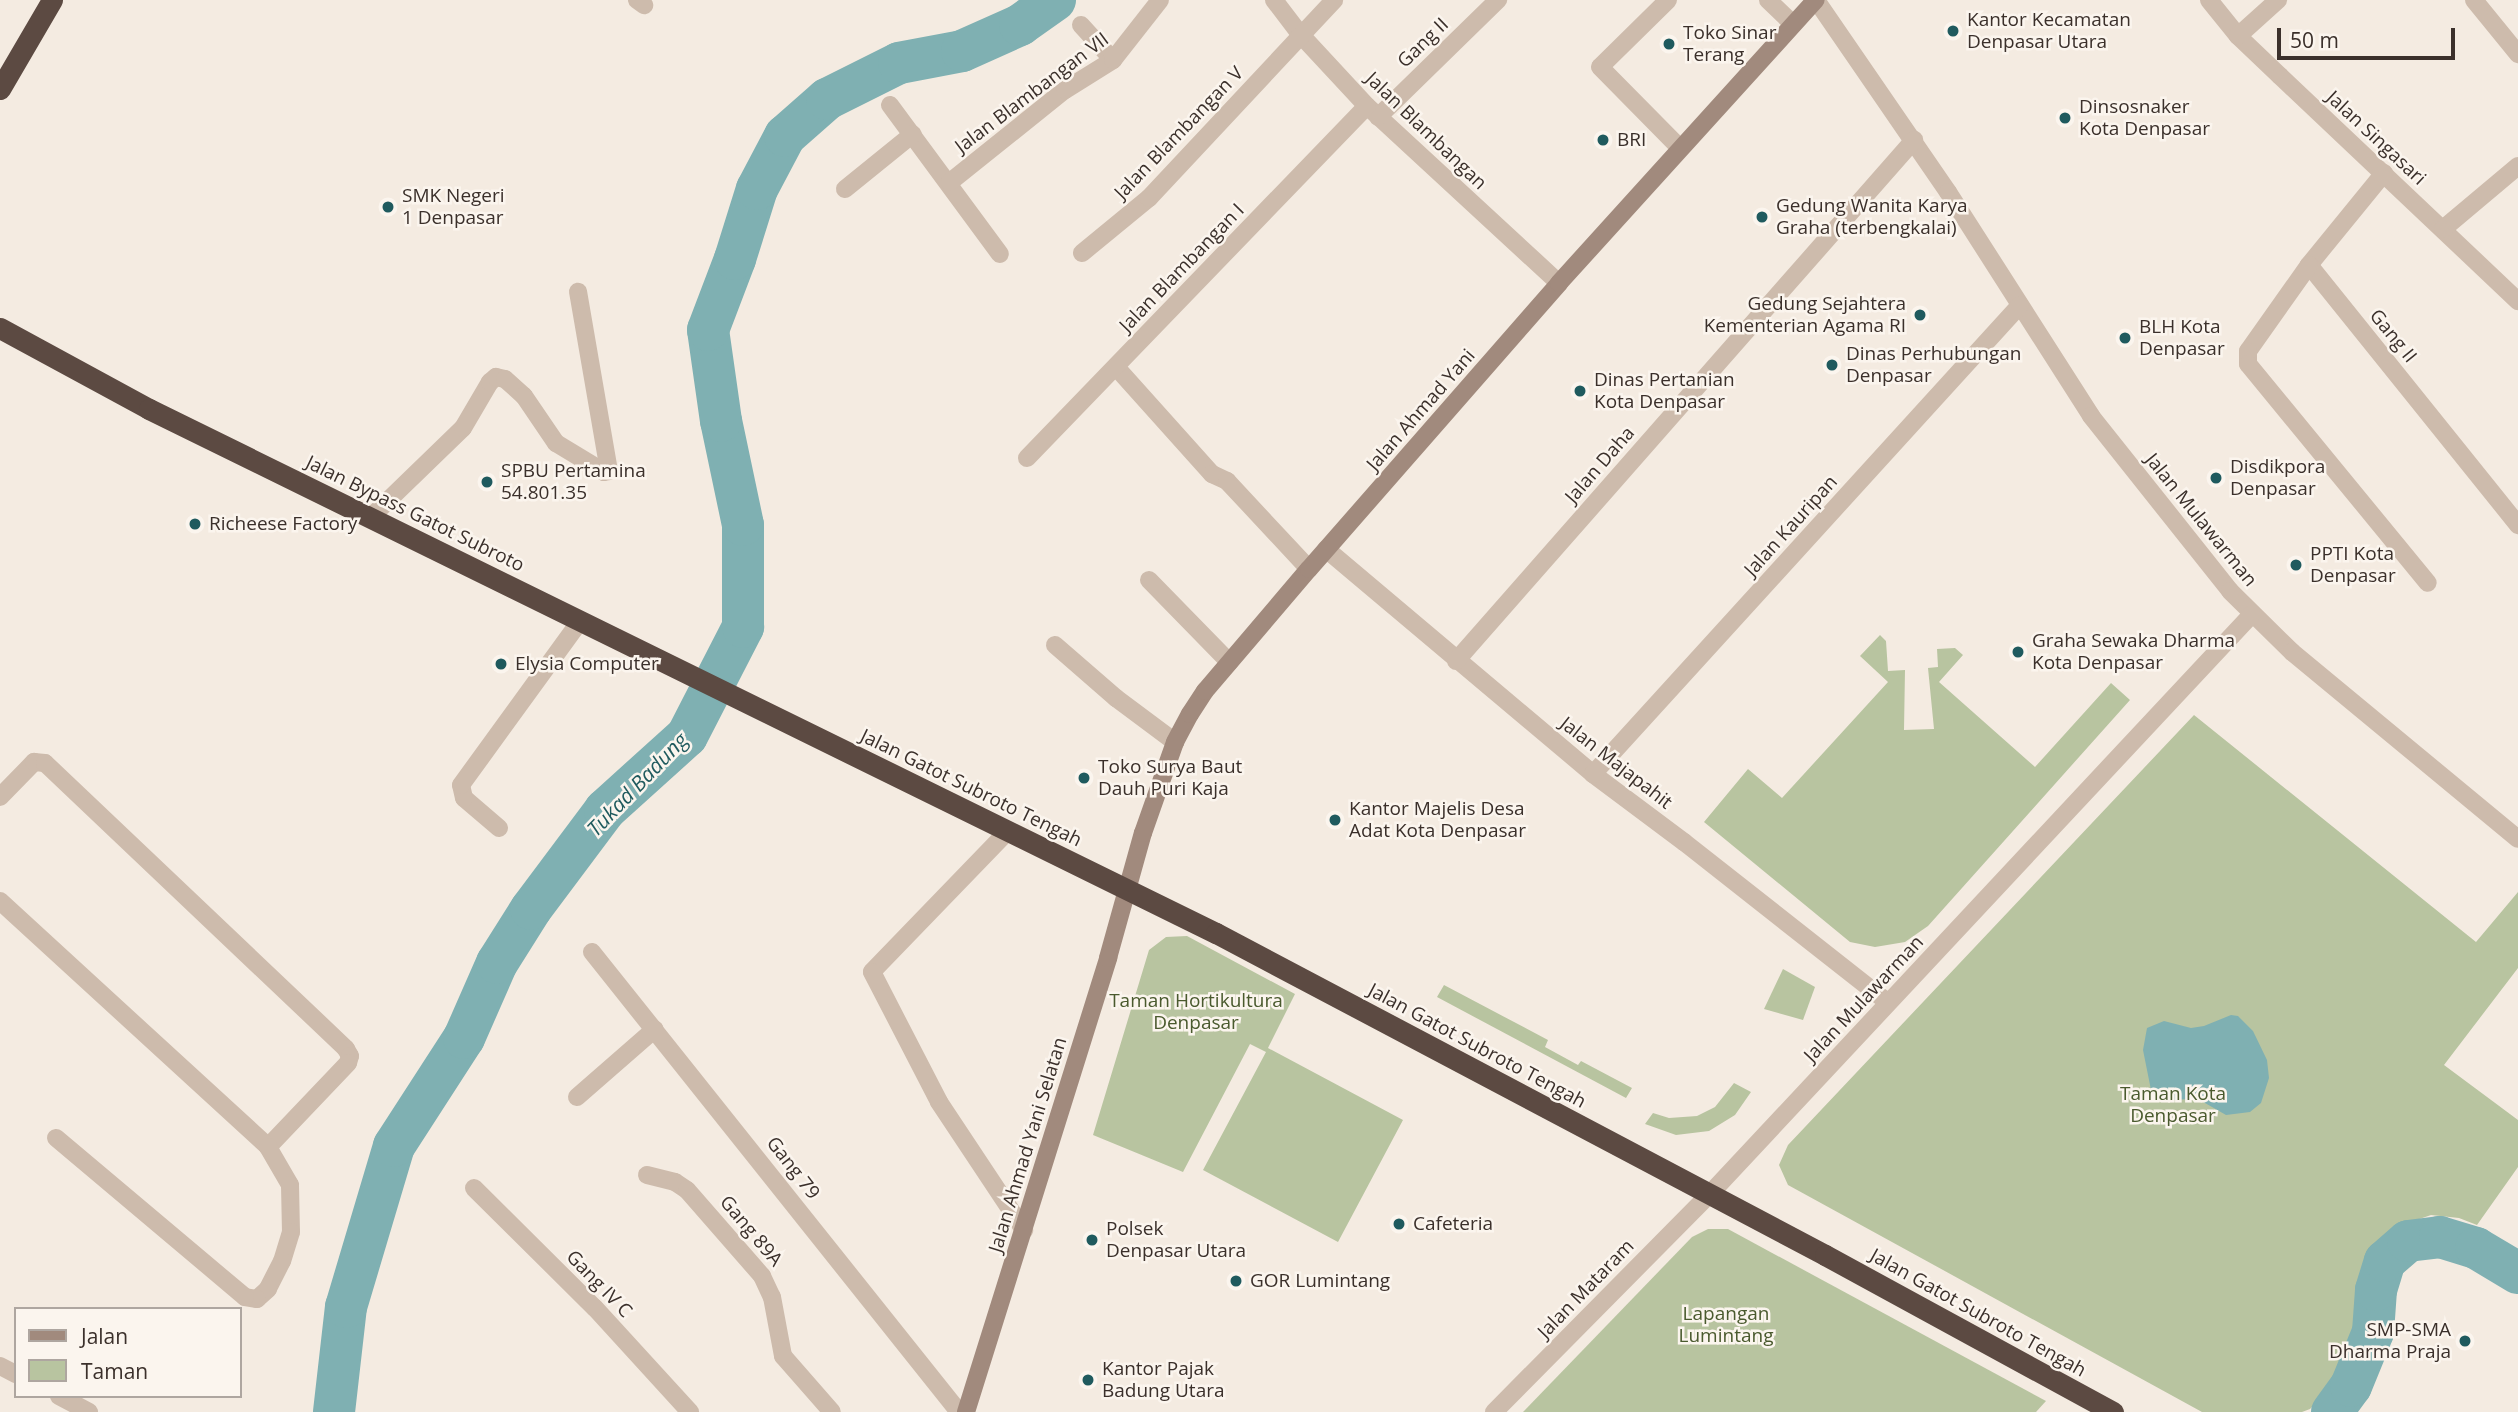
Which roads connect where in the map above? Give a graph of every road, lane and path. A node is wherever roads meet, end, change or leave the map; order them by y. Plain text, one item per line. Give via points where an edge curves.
1 (52, 0) edge
2 (1160, 0) edge
3 (1275, 0) edge
4 (1334, 0) edge
5 (1498, 0) edge
6 (1668, 0) edge
7 (1768, 0) edge
8 (1816, 0) edge
9 (2209, 0) edge
10 (2278, 0) edge
11 (2474, 0) edge
12 (1793, 24) junction
13 (1081, 25) dead end
14 (1300, 34) junction
15 (2238, 36) junction
16 (2518, 54) edge
17 (1113, 60) junction
18 (0, 89) edge
19 (890, 105) dead end
20 (1372, 111) junction
21 (913, 134) junction
22 (1913, 140) junction
23 (1680, 148) junction
24 (2518, 166) edge
25 (2384, 173) junction
26 (950, 182) junction
27 (845, 189) dead end
28 (2443, 229) junction
29 (1082, 253) dead end
30 (1000, 254) dead end
31 (2309, 265) junction
32 (1559, 283) junction
33 (578, 292) dead end
34 (2518, 302) edge
35 (2020, 305) junction
36 (0, 328) edge
37 (1116, 367) junction
38 (1027, 458) dead end
39 (370, 518) junction
40 (2518, 525) edge
41 (1326, 550) junction
42 (1309, 569) junction
43 (1149, 580) dead end
44 (2428, 583) dead end
45 (2252, 614) junction
46 (580, 621) junction
47 (1055, 645) dead end
48 (1456, 661) junction
49 (1229, 662) junction
50 (812, 736) joint
51 (1175, 742) junction
52 (1593, 775) junction
53 (0, 797) edge
54 (499, 828) dead end
55 (1006, 832) junction
56 (2518, 839) edge
57 (1128, 890) junction
58 (0, 901) edge
59 (592, 952) dead end
60 (1887, 1002) junction
61 (655, 1029) junction
62 (577, 1097) dead end
63 (56, 1138) dead end
64 (268, 1147) junction
65 (647, 1175) dead end
66 (474, 1188) dead end
67 (1708, 1196) junction
68 (1024, 1230) junction
69 (63, 1398) edge
70 (89, 1412) edge
71 (690, 1412) edge
72 (832, 1412) edge
73 (959, 1412) edge
74 (966, 1412) edge
75 (1494, 1412) edge
76 (2113, 1412) edge

1 - 18 highway
2 - 17 street, Jalan Blambangan VII
3 - 14 street, Jalan Blambangan
4 - 14 street, Jalan Blambangan V
5 - 20 street, Gang II
6 - 23 street via 1600,67
7 - 12 street
8 - 12 main road, Jalan Ahmad Yani
8 - 22 street, Jalan Mulawarman
9 - 15 street, Jalan Singasari
10 - 15 street
11 - 16 street
12 - 23 main road, Jalan Ahmad Yani
13 - 17 street
14 - 20 street, Jalan Blambangan
14 - 29 street, Jalan Blambangan V via 1149,198
15 - 25 street, Jalan Singasari
17 - 26 street, Jalan Blambangan VII via 1065,90
19 - 21 street
20 - 32 street, Jalan Blambangan
20 - 37 street, Jalan Blambangan I
21 - 26 street
21 - 27 street
22 - 35 street, Jalan Mulawarman
22 - 48 street, Jalan Daha
23 - 32 main road, Jalan Ahmad Yani
24 - 28 street
25 - 28 street, Jalan Singasari
25 - 31 street
26 - 30 street
28 - 34 street, Jalan Singasari
31 - 40 street, Gang II
31 - 44 street via 2248,351 2248,364
32 - 41 main road, Jalan Ahmad Yani
33 - 39 street via 609,471 556,443 524,397 505,379 496,377 463,428
35 - 45 street, Jalan Mulawarman via 2091,416
35 - 52 street, Jalan Kauripan
36 - 39 highway, Jalan Bypass Gatot Subroto via 149,409
37 - 38 street, Jalan Blambangan I
37 - 42 street via 1212,474 1227,481
39 - 46 highway, Jalan Bypass Gatot Subroto
41 - 42 main road, Jalan Ahmad Yani
41 - 48 street, Jalan Majapahit
42 - 49 main road, Jalan Ahmad Yani
43 - 49 street
45 - 56 street
45 - 60 street, Jalan Mulawarman
46 - 50 highway, Jalan Bypass Gatot Subroto
46 - 54 street via 461,785 464,798
47 - 51 street
48 - 52 street, Jalan Majapahit
49 - 51 main road, Jalan Ahmad Yani via 1190,713
50 - 55 highway, Jalan Gatot Subroto Tengah
51 - 57 main road, Jalan Ahmad Yani
52 - 60 street, Jalan Majapahit
53 - 64 street via 34,762 45,763 346,1049 348,1063
55 - 57 highway, Jalan Gatot Subroto Tengah
55 - 68 street via 872,972 939,1102
57 - 67 highway, Jalan Gatot Subroto Tengah
57 - 68 main road, Jalan Ahmad Yani Selatan
58 - 64 street
59 - 61 street, Gang 79
60 - 67 street, Jalan Mulawarman
61 - 62 street
61 - 73 street, Gang 79
63 - 64 street via 251,1300 268,1289 291,1232 290,1185
65 - 72 street, Gang 89A via 687,1190 762,1276 772,1297 783,1356
66 - 71 street, Gang IV C via 595,1308
67 - 75 street, Jalan Mataram
67 - 76 highway, Jalan Gatot Subroto Tengah
68 - 74 main road, Jalan Ahmad Yani Selatan
69 - 70 street

